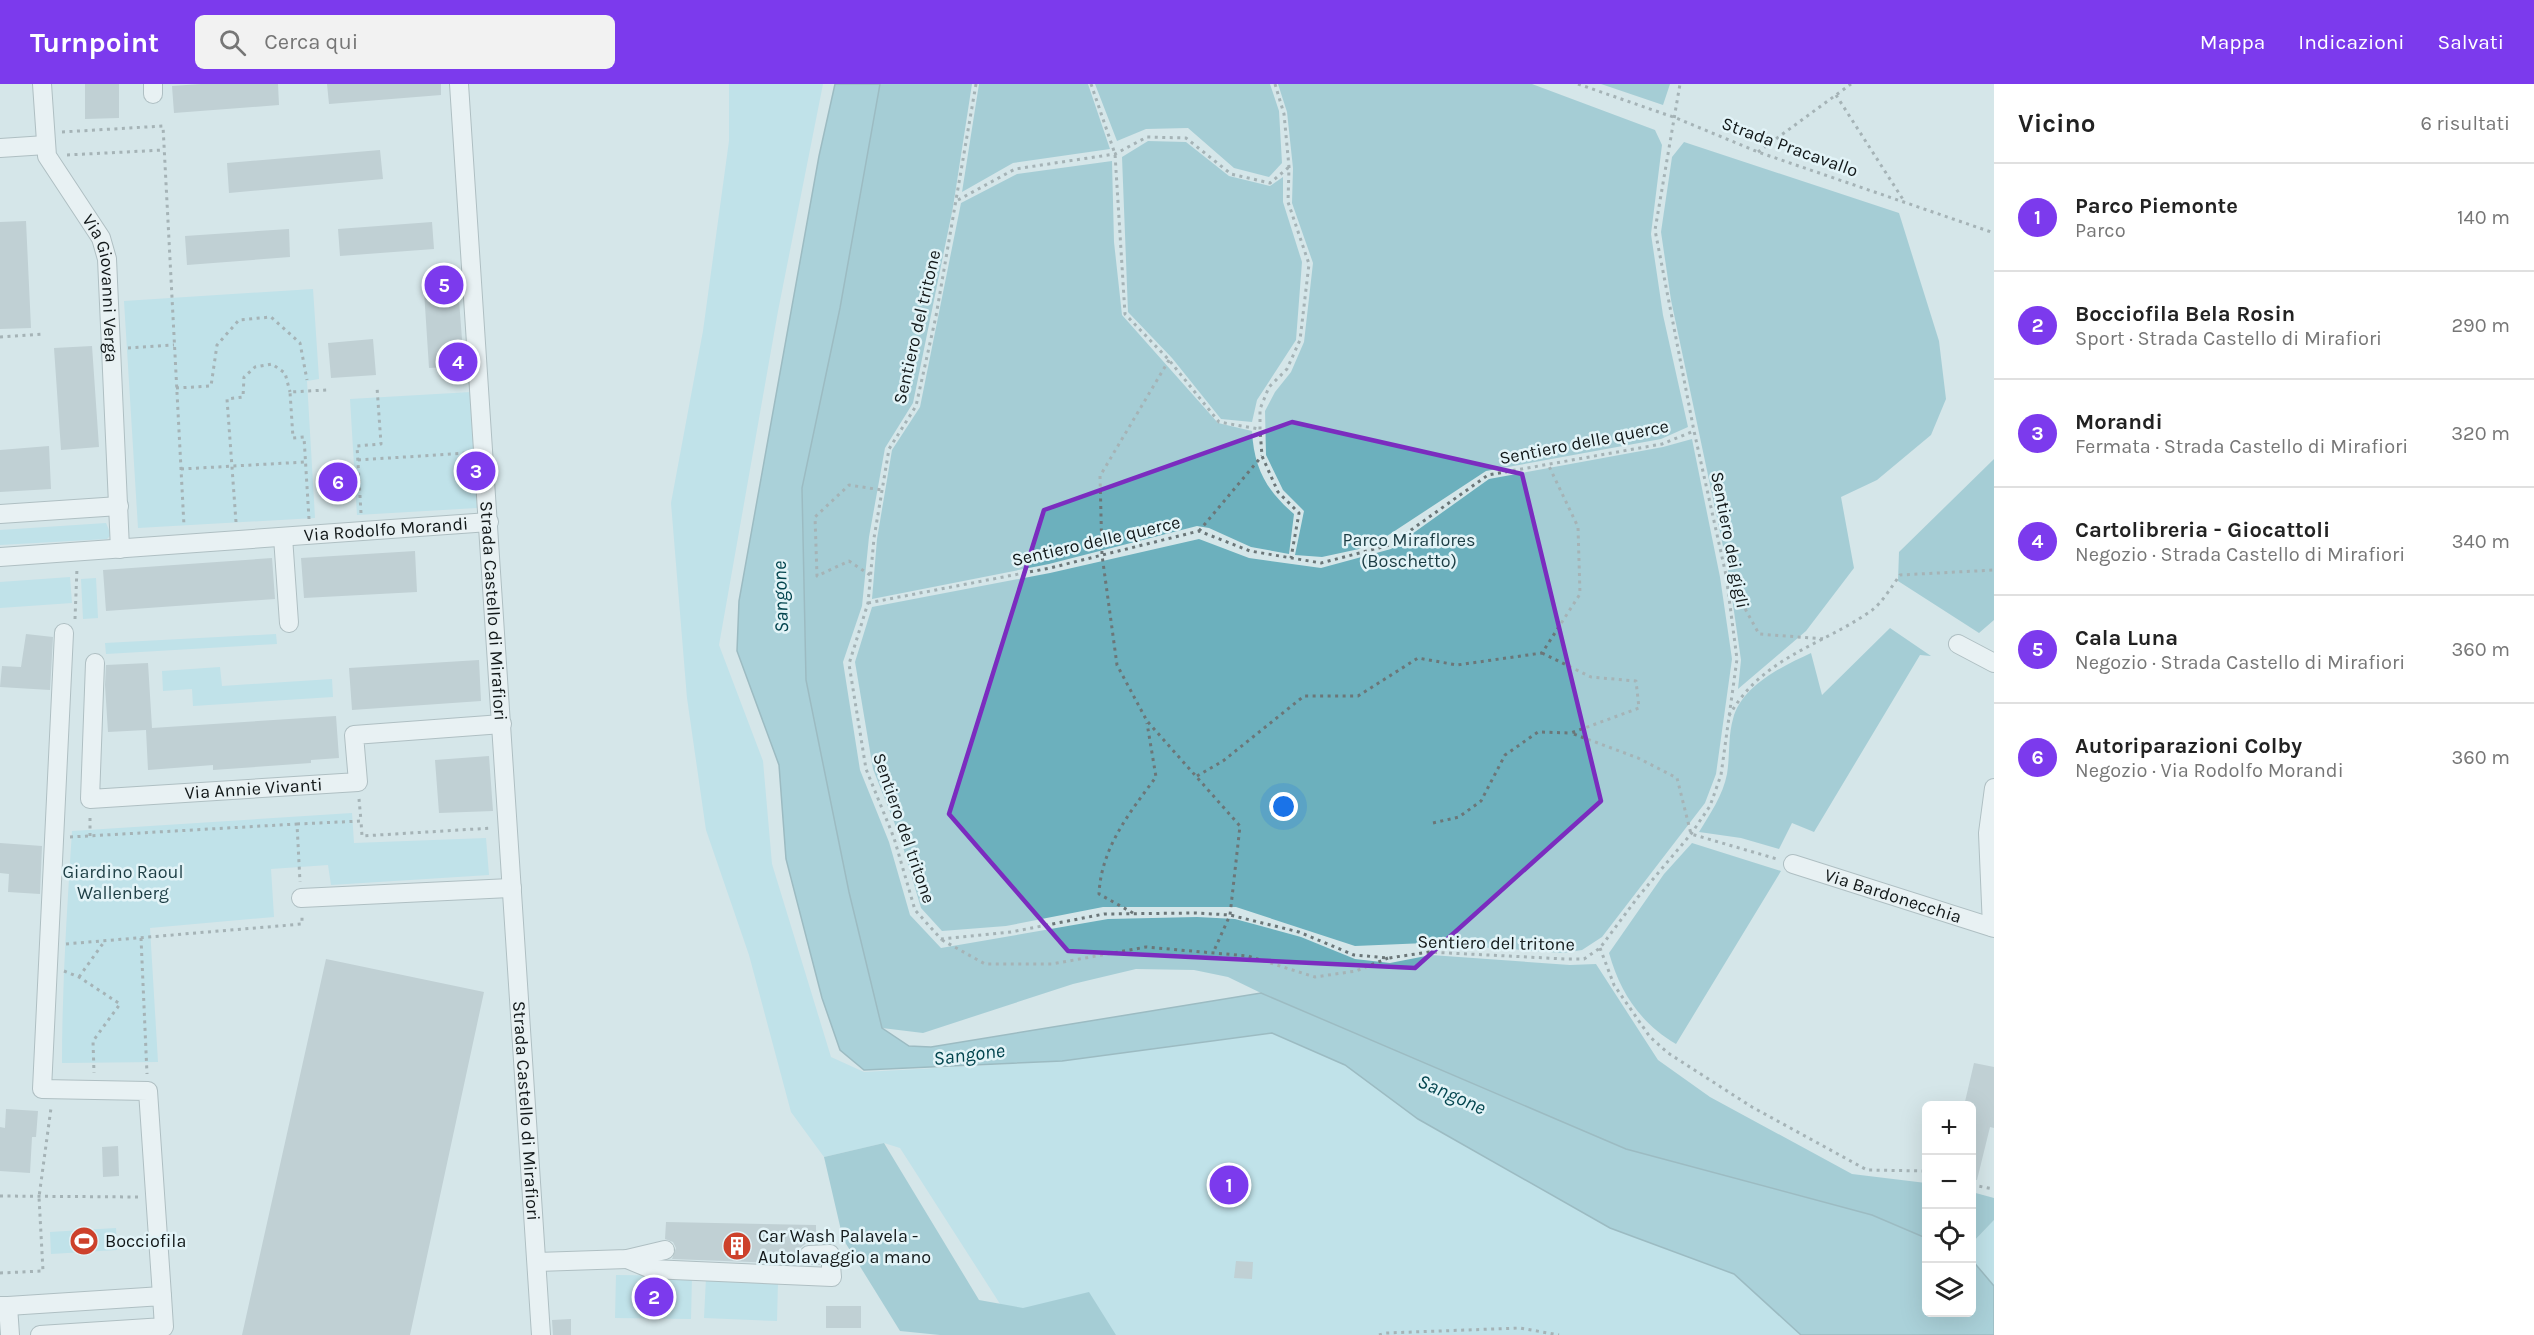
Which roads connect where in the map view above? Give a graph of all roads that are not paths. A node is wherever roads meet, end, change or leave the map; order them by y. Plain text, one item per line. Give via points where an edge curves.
1 (42, 84) edge
2 (459, 84) edge
3 (46, 145) junction
4 (0, 148) edge
5 (119, 506) junction
6 (0, 514) edge
7 (489, 522) junction
8 (282, 537) junction
9 (120, 549) junction
10 (0, 557) edge
11 (289, 623) dead end
12 (64, 633) dead end
13 (1958, 644) dead end
14 (95, 663) dead end
15 (1994, 663) edge
16 (502, 724) junction
17 (1994, 788) edge
18 (1792, 864) road end
19 (512, 888) junction
20 (301, 898) road end
21 (1993, 928) edge
22 (665, 1250) dead end
23 (809, 1255) dead end
24 (627, 1259) junction
25 (537, 1262) junction
26 (162, 1296) junction
27 (4, 1306) edge
28 (10, 1335) edge
29 (40, 1335) edge
30 (541, 1335) edge

1 - 3 street, Via Giovanni Verga
2 - 7 street, Strada Castello di Mirafiori
3 - 4 street
3 - 5 street, Via Giovanni Verga via 105,248
5 - 6 street
5 - 9 street
7 - 8 street, Via Rodolfo Morandi
7 - 16 street, Strada Castello di Mirafiori
8 - 9 street, Via Rodolfo Morandi
8 - 11 street, Via Rodolfo Morandi
9 - 10 street, Via Rodolfo Morandi
12 - 26 street via 48,1090 148,1091
13 - 15 street
14 - 16 street, Via Annie Vivanti via 90,799 358,782 354,735
16 - 19 street, Strada Castello di Mirafiori
17 - 21 street via 1988,833
18 - 21 street, Via Bardonecchia
19 - 20 street
19 - 25 street, Strada Castello di Mirafiori
22 - 24 street
23 - 24 street via 830,1254 832,1277 651,1269
24 - 25 street
25 - 30 street, Strada Castello di Mirafiori
26 - 27 street
26 - 29 street via 164,1328
27 - 28 street

